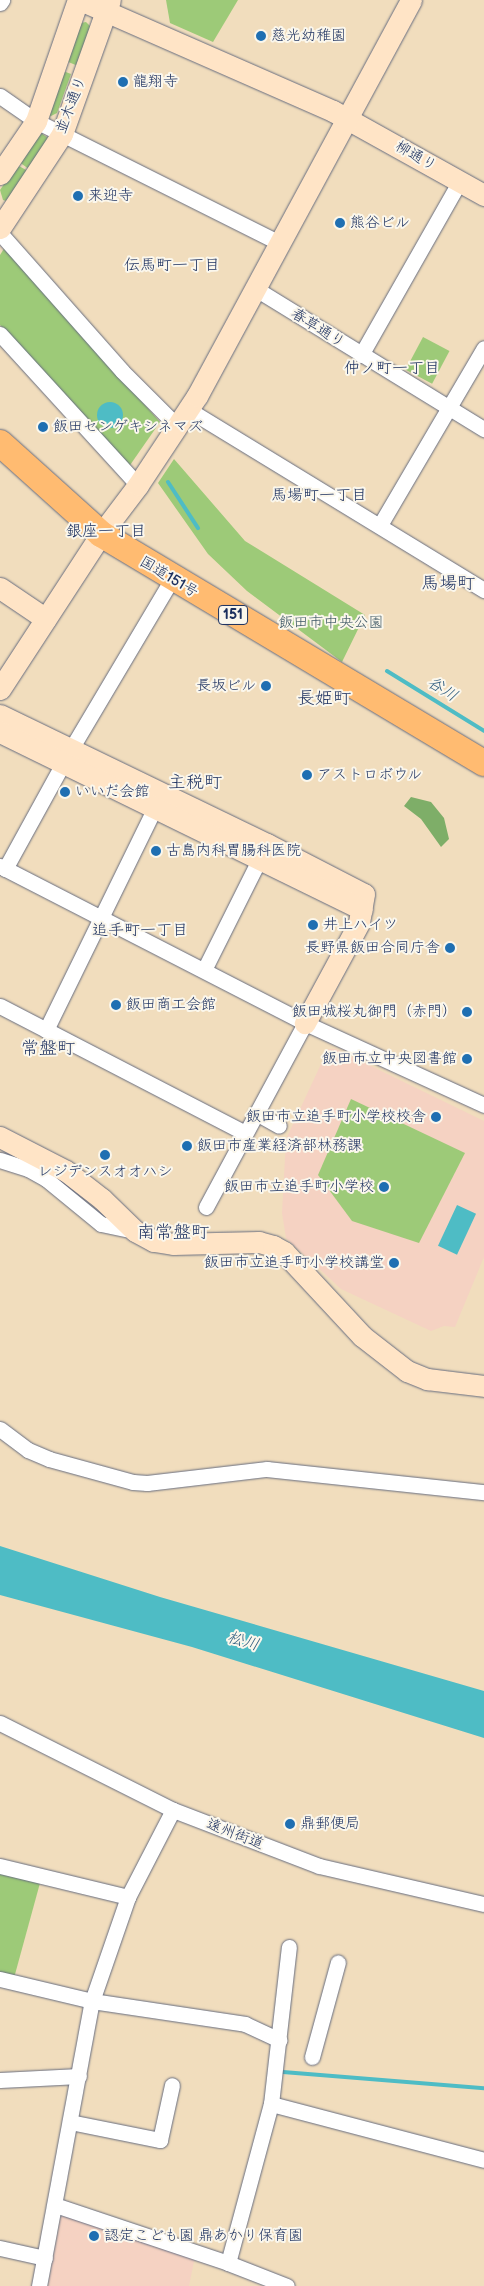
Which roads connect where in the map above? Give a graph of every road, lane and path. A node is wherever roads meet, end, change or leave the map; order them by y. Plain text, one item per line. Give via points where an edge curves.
1 (2, 0) edge
2 (79, 0) edge
3 (411, 0) edge
4 (0, 3) edge
5 (108, 6) edge
6 (0, 96) edge
7 (347, 119) junction
8 (36, 121) junction
9 (62, 134) junction
10 (0, 174) edge
11 (460, 182) junction
12 (484, 194) edge
13 (0, 228) edge
14 (0, 232) edge
15 (280, 242) junction
16 (256, 289) junction
17 (0, 334) edge
18 (484, 348) edge
19 (361, 355) junction
20 (449, 408) junction
21 (183, 418) junction
22 (484, 429) edge
23 (0, 443) edge
24 (141, 481) junction
25 (380, 526) junction
26 (101, 534) junction
27 (172, 579) junction
28 (0, 588) edge
29 (484, 590) edge
30 (46, 619) junction
31 (0, 689) edge
32 (0, 715) edge
33 (0, 732) edge
34 (67, 756) junction
35 (484, 763) edge
36 (159, 800) junction
37 (260, 858) junction
38 (2, 867) edge
39 (363, 901) junction
40 (99, 920) junction
41 (204, 970) junction
42 (0, 1006) edge
43 (305, 1023) junction
44 (46, 1030) junction
45 (484, 1105) edge
46 (256, 1114) junction
47 (279, 1126) dead end
48 (245, 1133) junction
49 (0, 1137) edge
50 (0, 1160) edge
51 (206, 1208) dead end
52 (135, 1231) junction
53 (484, 1386) edge
54 (0, 1429) edge
55 (484, 1492) edge
56 (0, 1723) edge
57 (173, 1810) junction
58 (0, 1866) edge
59 (128, 1897) junction
60 (484, 1904) edge
61 (289, 1947) dead end
62 (338, 1962) dead end
63 (0, 1979) edge
64 (92, 2001) junction
65 (280, 2040) junction
66 (312, 2056) dead end
67 (79, 2076) junction
68 (0, 2080) edge
69 (172, 2085) dead end
70 (271, 2104) junction
71 (70, 2122) junction
72 (484, 2160) edge
73 (55, 2205) junction
74 (0, 2248) edge
75 (45, 2258) junction
76 (228, 2263) junction
77 (39, 2286) edge
78 (287, 2286) edge

1 - 4 street
2 - 5 street, 柳通り
2 - 8 street, 並木通り
3 - 7 street
5 - 7 street, 柳通り
5 - 9 street, 並木通り
6 - 8 street
7 - 11 street, 柳通り
7 - 15 street
8 - 9 street
8 - 10 street, 並木通り
9 - 13 street, 並木通り
9 - 15 street
11 - 12 street, 柳通り
11 - 19 street
14 - 21 street via 122,371
15 - 16 street
16 - 19 street, 春草通り
16 - 21 street
17 - 24 street
18 - 20 street
19 - 20 street, 春草通り
20 - 22 street, 春草通り
20 - 25 street
21 - 24 street
21 - 25 street
23 - 26 highway, 国道151号 / 151
24 - 26 street
25 - 29 street
26 - 27 highway, 国道151号 / 151
26 - 30 street
27 - 34 street
27 - 35 highway, 国道151号 / 151
28 - 30 street
30 - 31 street
32 - 34 street
33 - 34 street
34 - 36 street
34 - 38 street
36 - 37 street
36 - 39 street
36 - 40 street
37 - 39 street
37 - 41 street
38 - 40 street
39 - 43 street via 355,931
40 - 41 street
40 - 44 street
41 - 43 street
42 - 44 street
43 - 45 street
43 - 46 street
44 - 48 street
46 - 47 street
46 - 48 street
48 - 51 street
49 - 52 street via 66,1171 102,1198
50 - 52 street via 46,1179 101,1224
52 - 53 street via 154,1241 173,1244 259,1242 273,1246 284,1252 362,1336 406,1371 427,1379
54 - 55 street via 28,1450 49,1459 133,1482 267,1469
56 - 57 street, 遠州街道
57 - 59 street
57 - 60 street, 遠州街道 via 319,1866
58 - 59 street
59 - 64 street
61 - 65 street
62 - 66 street
63 - 64 street
64 - 65 street via 245,2024
64 - 67 street
65 - 70 street
67 - 68 street
67 - 71 street
69 - 71 street via 160,2140
70 - 72 street
70 - 76 street
71 - 73 street
73 - 75 street
73 - 76 street
74 - 75 street
75 - 77 street
76 - 78 street

